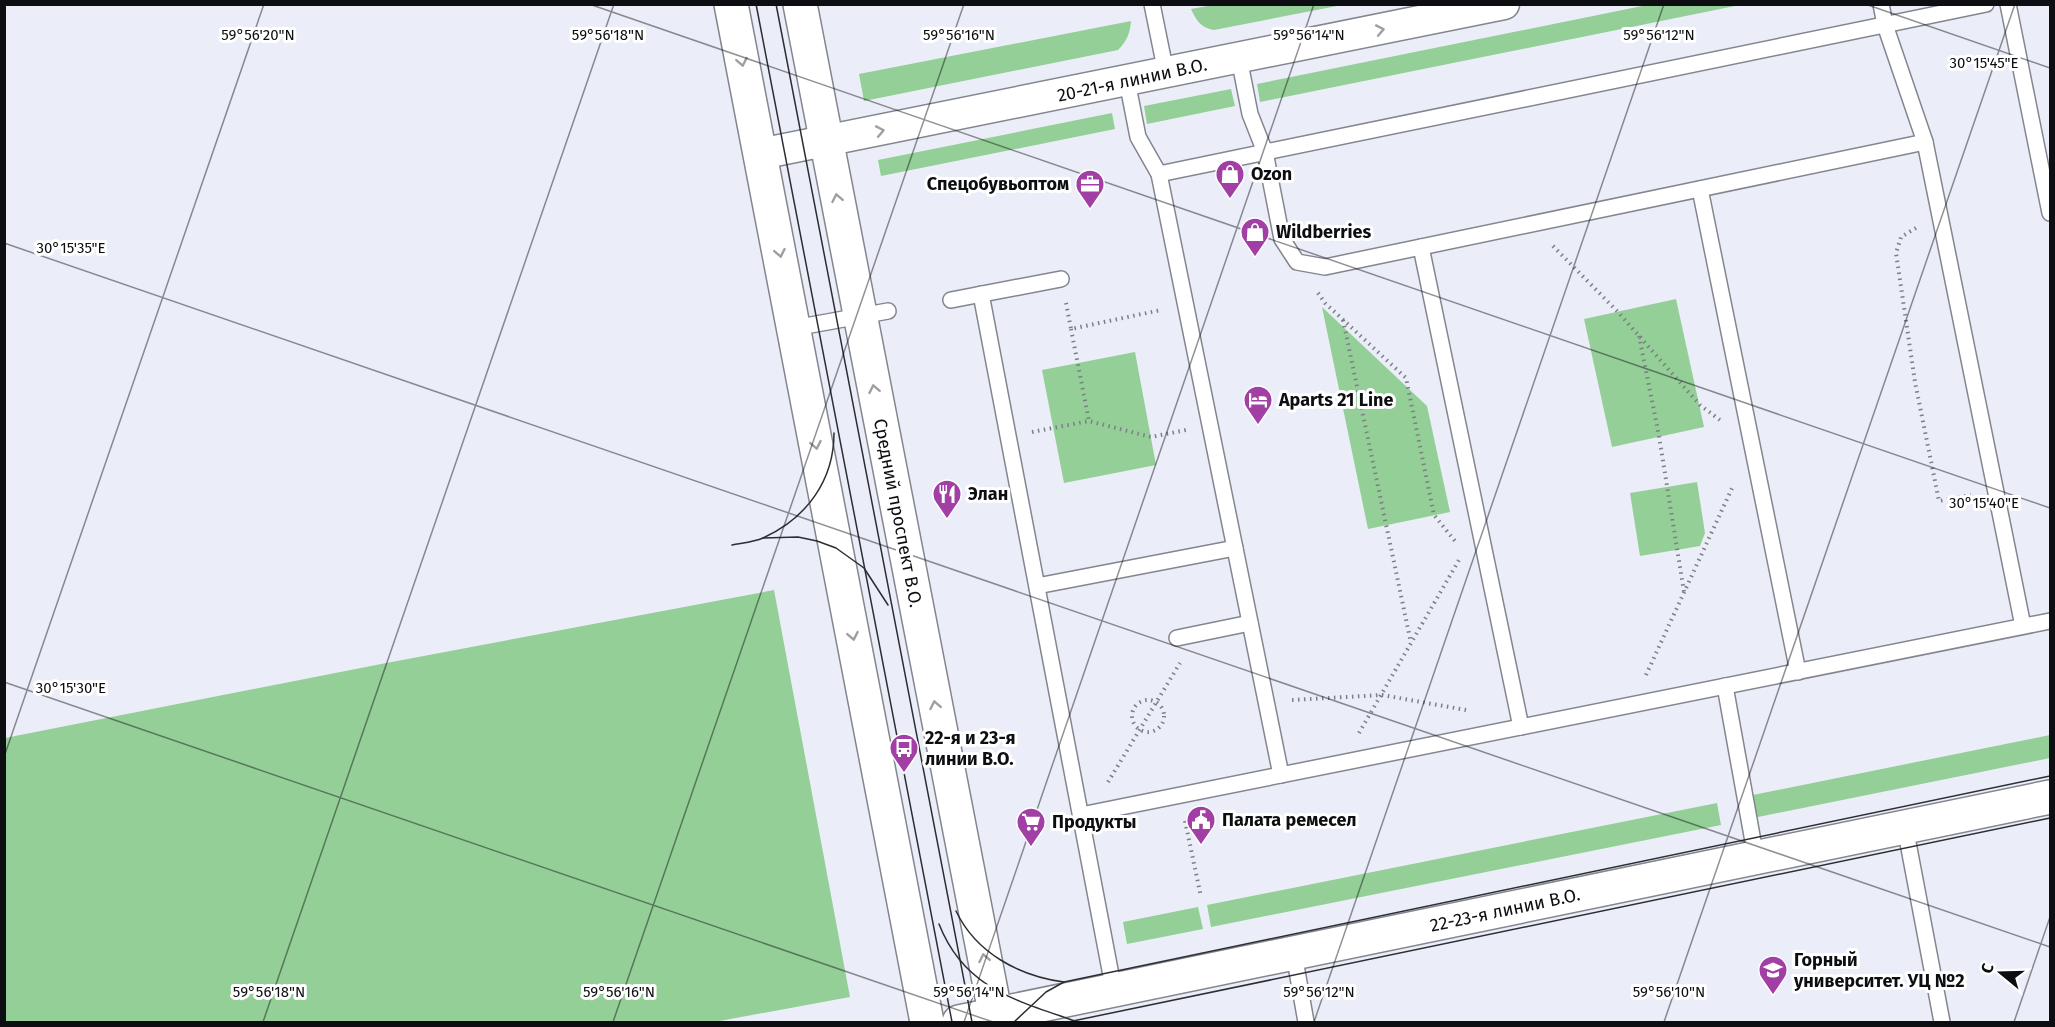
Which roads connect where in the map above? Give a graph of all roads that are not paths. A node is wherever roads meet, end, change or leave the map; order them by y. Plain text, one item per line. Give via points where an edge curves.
1 (731, 4) edge
2 (800, 4) edge
3 (1152, 4) edge
4 (1504, 4) edge
5 (1881, 4) edge
6 (1986, 4) edge
7 (2008, 4) edge
8 (1885, 25) junction
9 (1239, 58) junction
10 (1166, 73) junction
11 (1127, 81) junction
12 (826, 141) junction
13 (1925, 142) junction
14 (1265, 152) junction
15 (760, 154) junction
16 (1159, 174) junction
17 (1700, 189) junction
18 (2050, 213) edge
19 (1421, 247) junction
20 (1061, 279) road end
21 (981, 294) junction
22 (951, 300) dead end
23 (874, 313) junction
24 (794, 328) junction
25 (1235, 548) junction
26 (1036, 586) junction
27 (2050, 621) edge
28 (1250, 623) junction
29 (2023, 627) junction
30 (1177, 638) dead end
31 (1798, 672) junction
32 (1725, 686) junction
33 (1521, 727) junction
34 (1281, 775) junction
35 (2050, 797) edge
36 (1080, 815) junction
37 (1905, 827) junction
38 (1756, 858) junction
39 (1294, 954) junction
40 (1114, 991) junction
41 (996, 1019) edge
42 (927, 1023) edge
43 (959, 1023) edge
44 (1306, 1023) edge
45 (1942, 1023) edge

1 -> 15 main road
2 - 12 main road, Средний проспект В.О.
3 - 10 lane
9 -> 4 street, 20-21-я линии В.О.
5 - 8 lane
6 - 8 lane
7 - 18 lane
8 - 13 lane
8 - 14 lane
9 - 10 street, 20-21-я линии В.О.
9 - 14 lane via 1250,114
10 - 11 street, 20-21-я линии В.О.
12 -> 11 street, 20-21-я линии В.О.
11 - 16 lane via 1138,137
12 - 15 street, 20-21-я линии В.О.
23 -> 12 main road, Средний проспект В.О.
13 - 17 lane
13 - 29 lane
14 - 16 lane
14 - 19 lane via 1282,239 1298,262 1325,267
15 -> 24 main road
16 - 25 lane
17 - 19 lane
17 - 31 lane
19 - 33 lane
20 - 21 lane
21 - 22 lane
21 - 26 lane
23 - 24 lane
41 -> 23 main road, Средний проспект В.О.
24 -> 42 main road
25 - 26 lane
25 - 28 lane
26 - 36 lane
27 - 29 lane
28 - 30 lane
28 - 34 lane
29 - 31 lane
31 - 32 lane
32 - 33 lane
32 - 38 lane
33 - 34 lane
34 - 36 lane
35 - 37 main road, 22-23-я линии В.О.
36 - 40 lane
37 - 38 main road, 22-23-я линии В.О.
37 - 45 lane
38 - 39 main road, 22-23-я линии В.О.
39 - 40 main road, 22-23-я линии В.О.
39 - 44 lane
40 - 41 main road, 22-23-я линии В.О.
41 - 43 main road, 22-23-я линии В.О.

